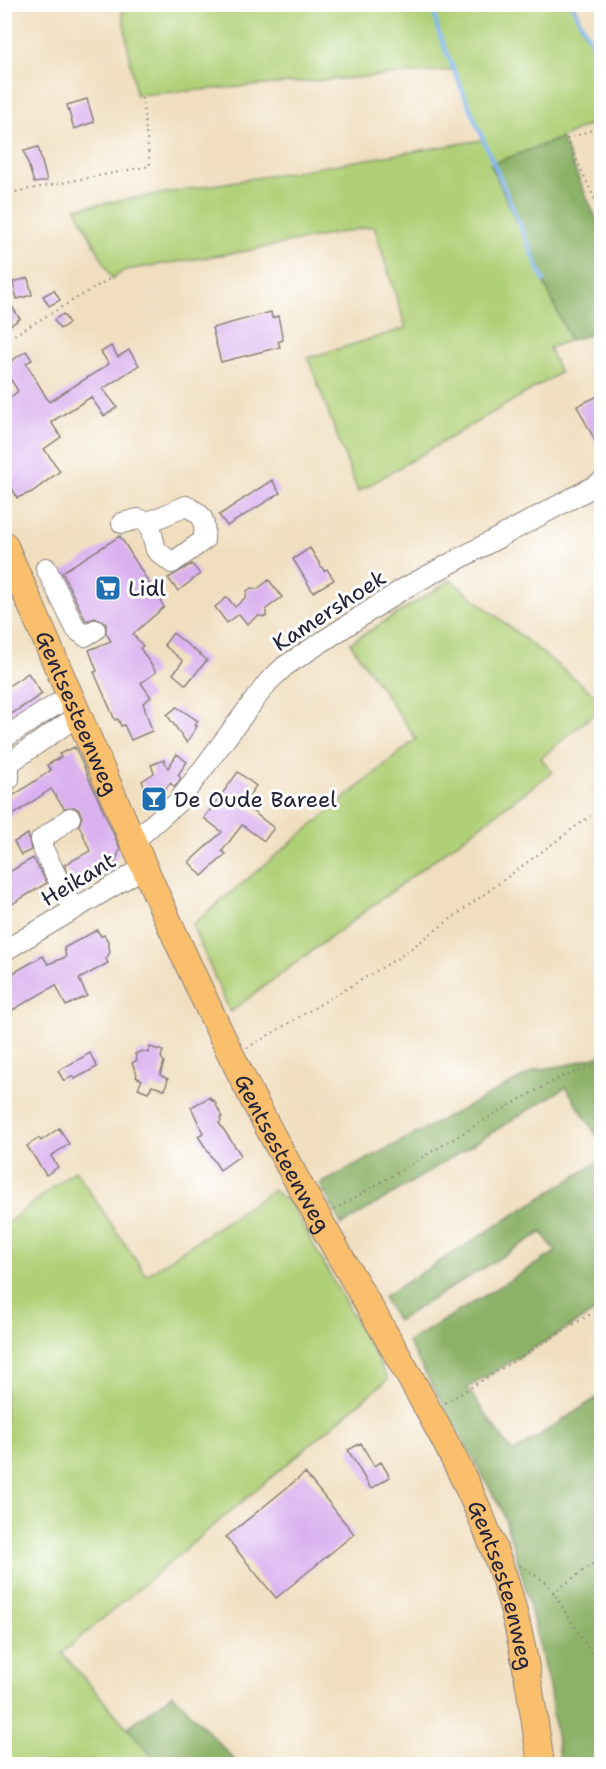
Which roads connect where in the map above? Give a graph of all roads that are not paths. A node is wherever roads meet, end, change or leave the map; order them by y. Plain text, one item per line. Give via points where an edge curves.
1 (602, 482) edge
2 (149, 522) dead end
3 (122, 523) dead end
4 (4, 544) edge
5 (46, 568) dead end
6 (95, 630) dead end
7 (75, 705) junction
8 (4, 738) edge
9 (6, 767) edge
10 (70, 818) dead end
11 (134, 841) junction
12 (145, 867) junction
13 (73, 910) junction
14 (4, 951) edge
15 (541, 1764) edge

1 - 11 street, Kamershoek via 403,589 285,666 268,682 178,802
2 - 3 street via 138,519
4 - 7 main road, Gentsesteenweg
5 - 6 street via 76,629 85,636
7 - 8 street
7 - 9 street
7 - 11 main road, Gentsesteenweg
10 - 13 street via 41,840
11 - 12 main road, Gentsesteenweg
12 - 13 street, Heikant
12 - 15 main road, Gentsesteenweg via 208,1011 276,1143 470,1490 500,1565 524,1661
13 - 14 street, Heikant

